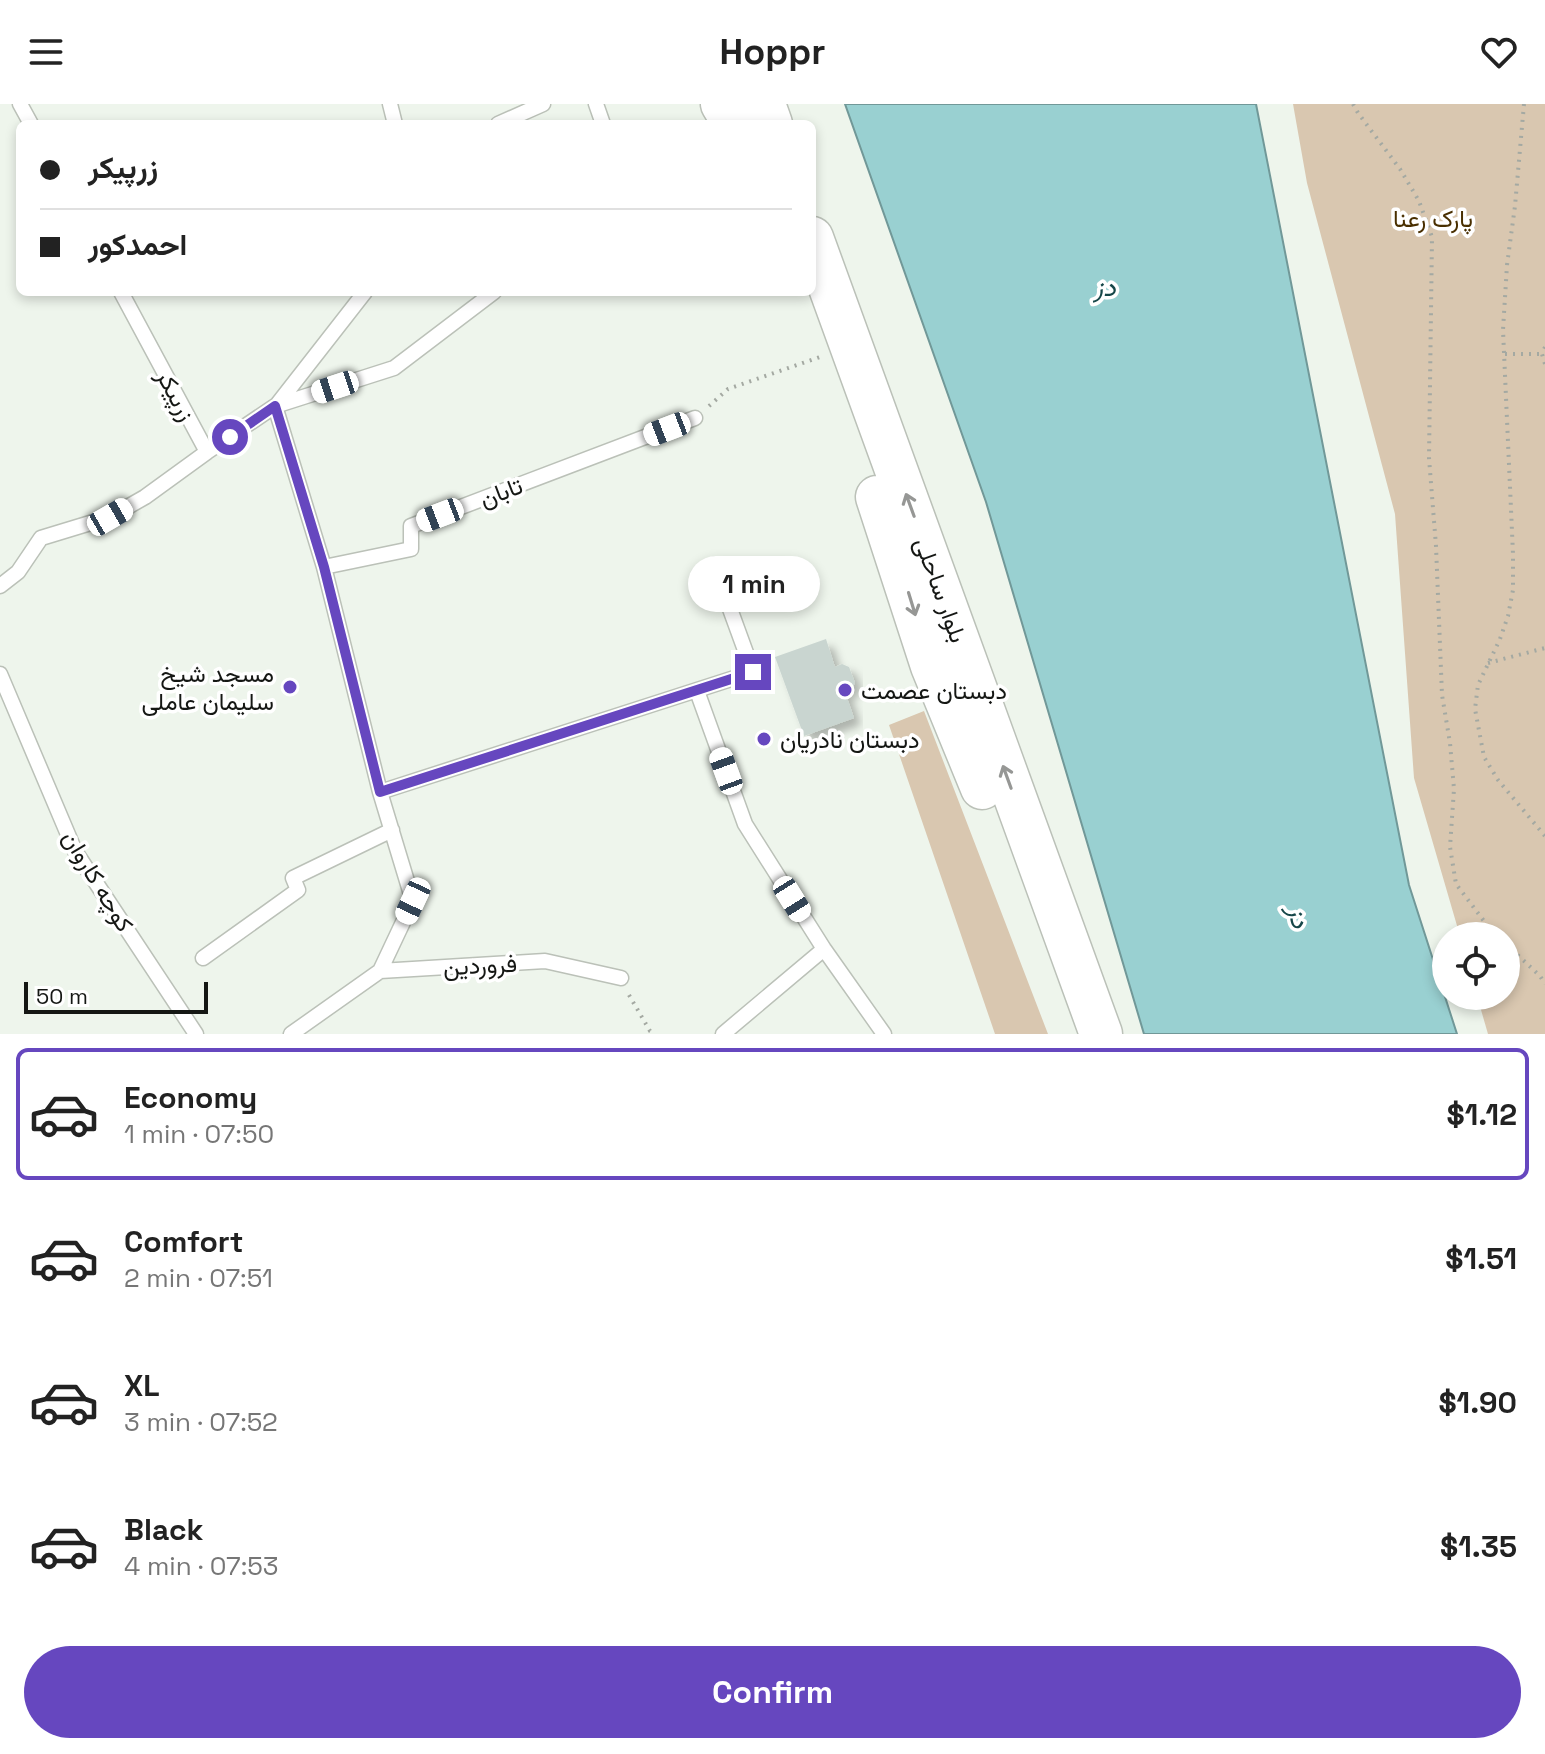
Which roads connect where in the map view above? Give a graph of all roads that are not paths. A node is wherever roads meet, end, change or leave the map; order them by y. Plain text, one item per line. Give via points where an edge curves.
1 (543, 104) edge
2 (507, 120) edge
3 (816, 250) edge
4 (123, 296) edge
5 (362, 296) edge
6 (489, 296) edge
7 (806, 296) edge
8 (275, 406) junction
9 (695, 418) road end
10 (207, 452) junction
11 (714, 565) dead end
12 (324, 567) junction
13 (0, 586) edge
14 (948, 660) junction
15 (0, 674) edge
16 (697, 691) junction
17 (380, 792) junction
18 (392, 830) junction
19 (824, 949) junction
20 (203, 958) dead end
21 (380, 971) junction
22 (621, 978) road end
23 (196, 1034) edge
24 (291, 1034) edge
25 (723, 1034) edge
26 (884, 1034) edge
27 (1075, 1034) edge
28 (1101, 1034) edge

1 - 2 lane
14 -> 3 main road, بلوار ساحلی
4 - 10 lane, زرپیکر
5 - 8 lane
6 - 8 lane via 394,368
7 -> 14 main road, بلوار ساحلی via 884,516
8 - 10 lane
8 - 12 lane
9 - 12 lane, تابان via 411,526 411,549
10 - 13 lane via 110,517 41,538 18,572
11 - 16 lane via 753,672
12 - 17 lane
14 - 27 main road, بلوار ساحلی via 970,757
28 -> 14 main road, بلوار ساحلی via 996,748
15 - 23 lane, کوچه کاروان via 75,851
16 - 17 lane
16 - 19 lane via 745,824
17 - 18 lane
18 - 20 lane via 293,878 298,890
18 - 21 lane via 413,901
19 - 25 lane
19 - 26 lane
21 - 22 lane, فروردین via 545,961
21 - 24 lane

